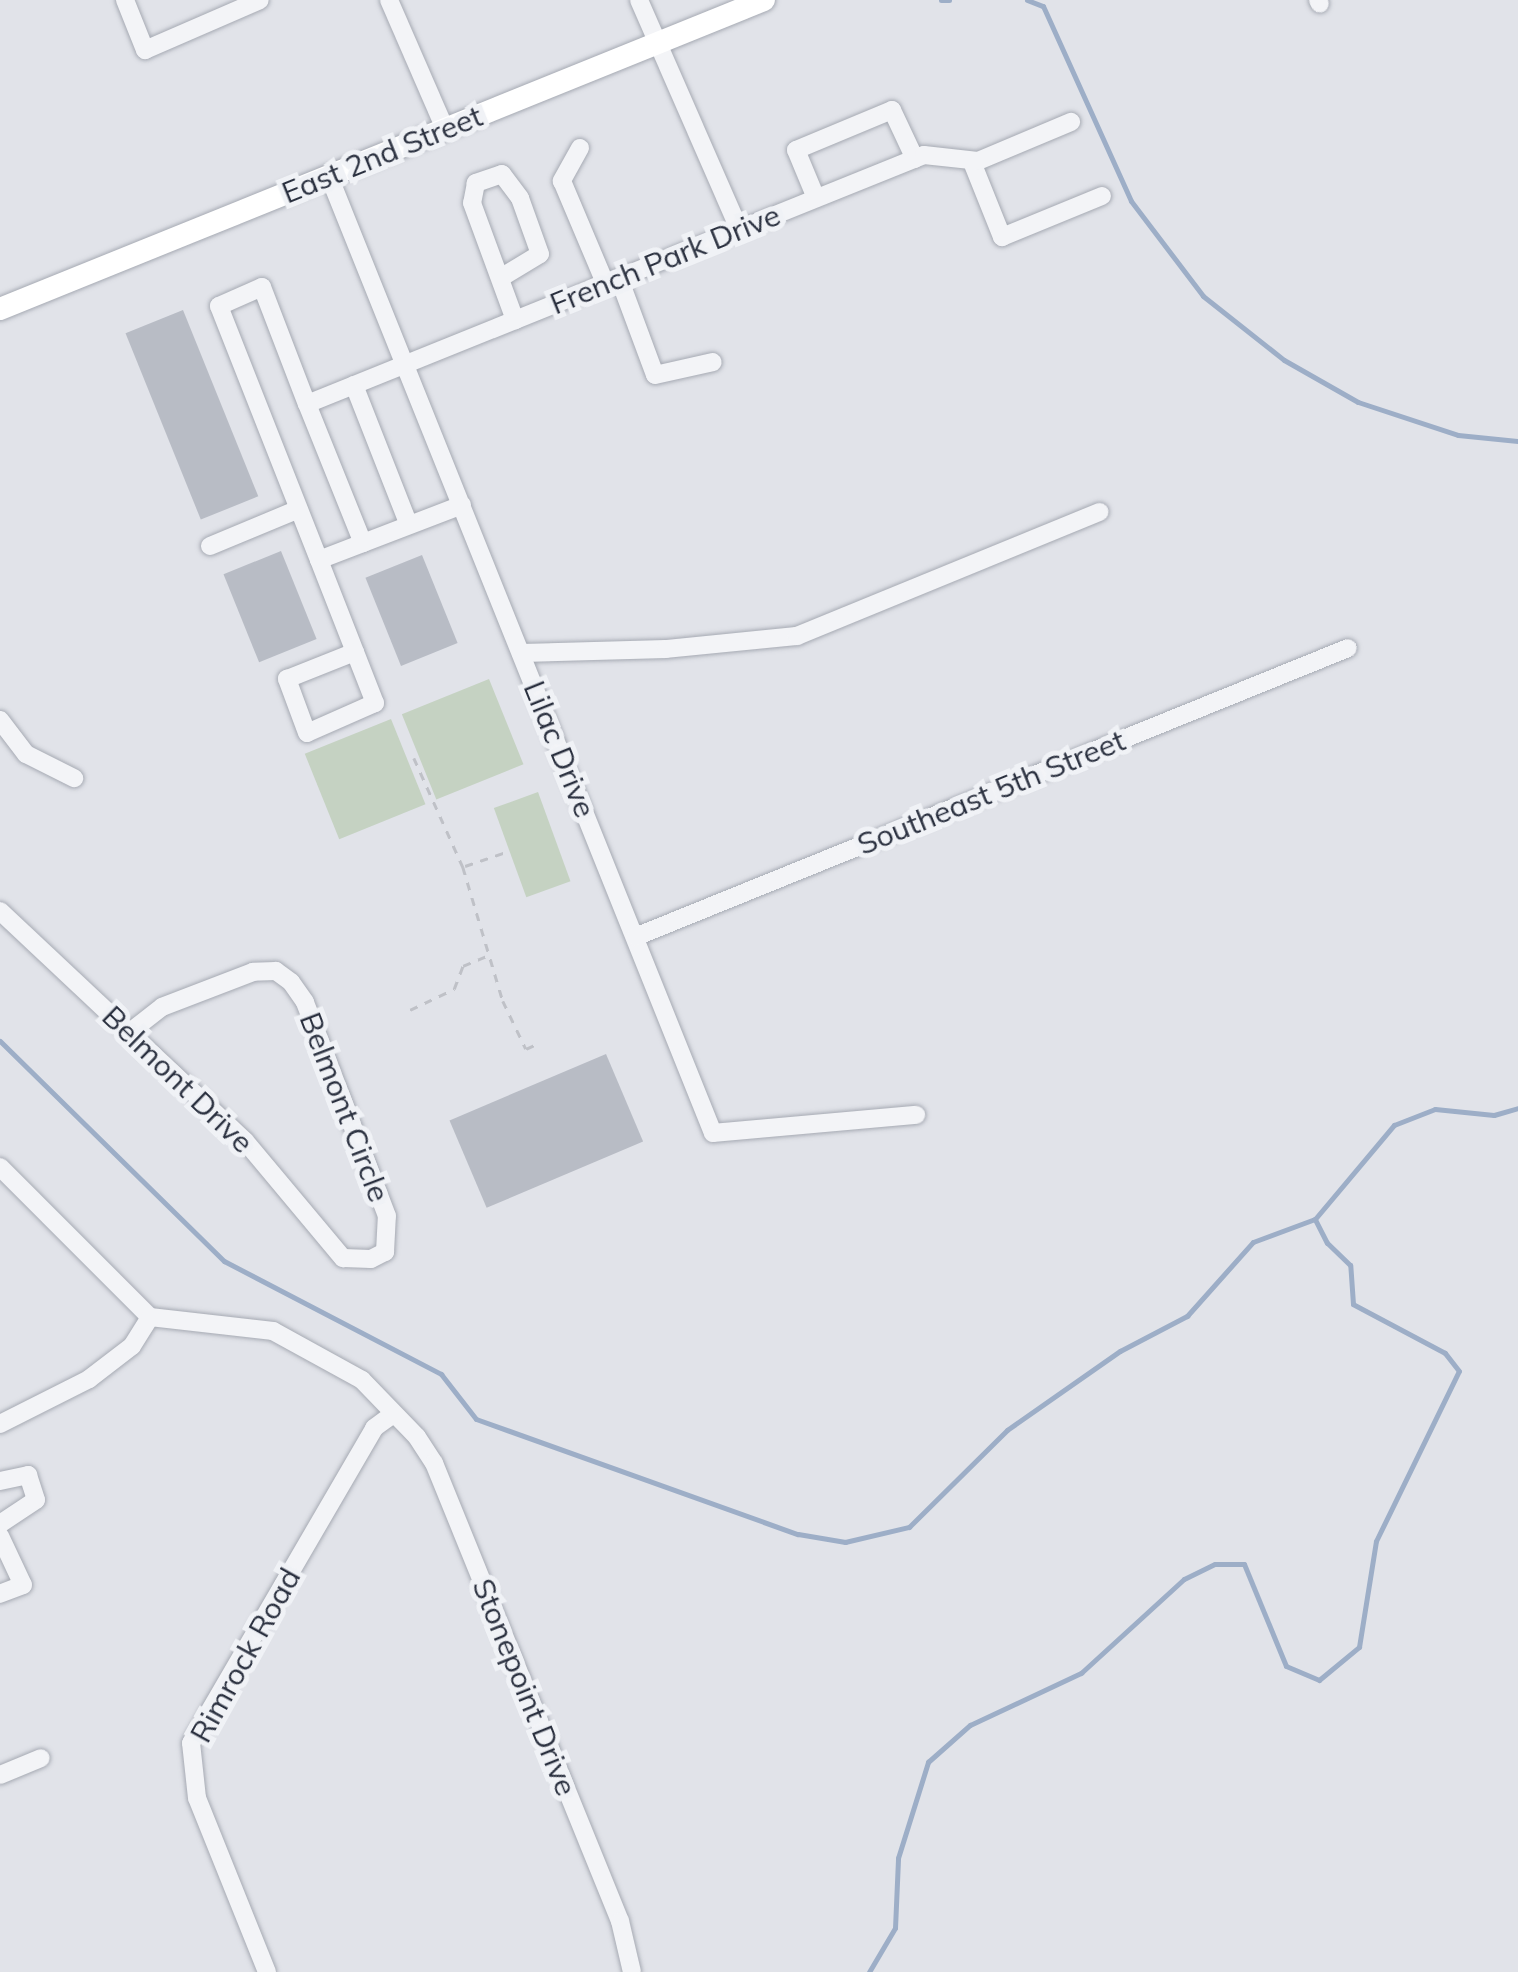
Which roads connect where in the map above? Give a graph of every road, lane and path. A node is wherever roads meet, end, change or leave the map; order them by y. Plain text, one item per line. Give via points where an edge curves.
1 (125, 0) edge
2 (260, 0) edge
3 (389, 0) edge
4 (639, 0) edge
5 (764, 0) edge
6 (656, 43) junction
7 (1072, 122) dead end
8 (445, 128) junction
9 (580, 148) dead end
10 (920, 157) junction
11 (972, 162) junction
12 (329, 176) junction
13 (1102, 196) dead end
14 (816, 198) junction
15 (739, 229) junction
16 (502, 277) junction
17 (612, 281) junction
18 (0, 309) edge
19 (516, 320) junction
20 (712, 362) dead end
21 (406, 364) junction
22 (354, 385) junction
23 (307, 404) junction
24 (462, 505) junction
25 (299, 509) junction
26 (1100, 512) dead end
27 (409, 526) junction
28 (363, 543) junction
29 (210, 546) dead end
30 (319, 560) junction
31 (1348, 648) dead end
32 (355, 652) junction
33 (521, 653) junction
34 (0, 720) edge
35 (414, 758) dead end
36 (74, 778) dead end
37 (509, 850) dead end
38 (463, 867) junction
39 (0, 911) edge
40 (635, 937) junction
41 (488, 955) junction
42 (410, 1010) dead end
43 (130, 1032) junction
44 (539, 1044) dead end
45 (916, 1115) dead end
46 (0, 1167) edge
47 (343, 1258) joint
48 (150, 1317) junction
49 (393, 1414) junction
50 (2, 1418) edge
51 (0, 1481) edge
52 (0, 1524) edge
53 (0, 1536) edge
54 (0, 1594) edge
55 (41, 1758) dead end
56 (0, 1775) edge
57 (267, 1972) edge
58 (632, 1972) edge

1 - 2 street via 144,50
3 - 8 street
4 - 6 street
5 - 6 main road, East 2nd Street
6 - 8 main road, East 2nd Street
6 - 15 street
7 - 11 street
8 - 12 main road, East 2nd Street
9 - 17 street via 562,181
10 - 11 street
10 - 14 street, French Park Drive
10 - 14 street via 892,110 796,150
11 - 13 street via 1002,237
12 - 18 main road, East 2nd Street
12 - 21 street, Lilac Drive
14 - 15 street, French Park Drive
15 - 17 street, French Park Drive
16 - 16 street via 471,190 502,174 520,198 540,254
16 - 19 street
17 - 19 street, French Park Drive
17 - 20 street via 655,376
19 - 21 street, French Park Drive
21 - 22 street, French Park Drive
21 - 24 street, Lilac Drive
22 - 23 street, French Park Drive
22 - 27 street
23 - 25 street via 262,287 219,306
23 - 28 street
24 - 27 street
24 - 33 street, Lilac Drive
25 - 29 street
25 - 30 street
26 - 33 street via 797,636
27 - 28 street
28 - 30 street
30 - 32 street
31 - 40 street, Southeast 5th Street
32 - 32 street via 374,702 307,734 287,679
33 - 40 street, Lilac Drive
34 - 36 street via 26,754
35 - 38 path
37 - 38 path
38 - 41 path
39 - 43 street, Belmont Drive
40 - 45 street, Lilac Drive via 713,1133
41 - 42 path via 463,966 454,989
41 - 44 path via 526,1050
43 - 47 street, Belmont Drive via 257,1154
43 - 47 street, Belmont Circle via 162,1007 252,972 276,971 290,982 305,1002 388,1216 384,1252 371,1259
46 - 48 street
48 - 49 street, Stonepoint Drive via 272,1331 362,1380
48 - 50 street via 132,1346 89,1380
49 - 57 street, Rimrock Road via 374,1428 191,1743 196,1798
49 - 58 street, Stonepoint Drive via 434,1463 620,1922
51 - 52 street via 28,1475 36,1500
53 - 54 street via 22,1585
55 - 56 street

